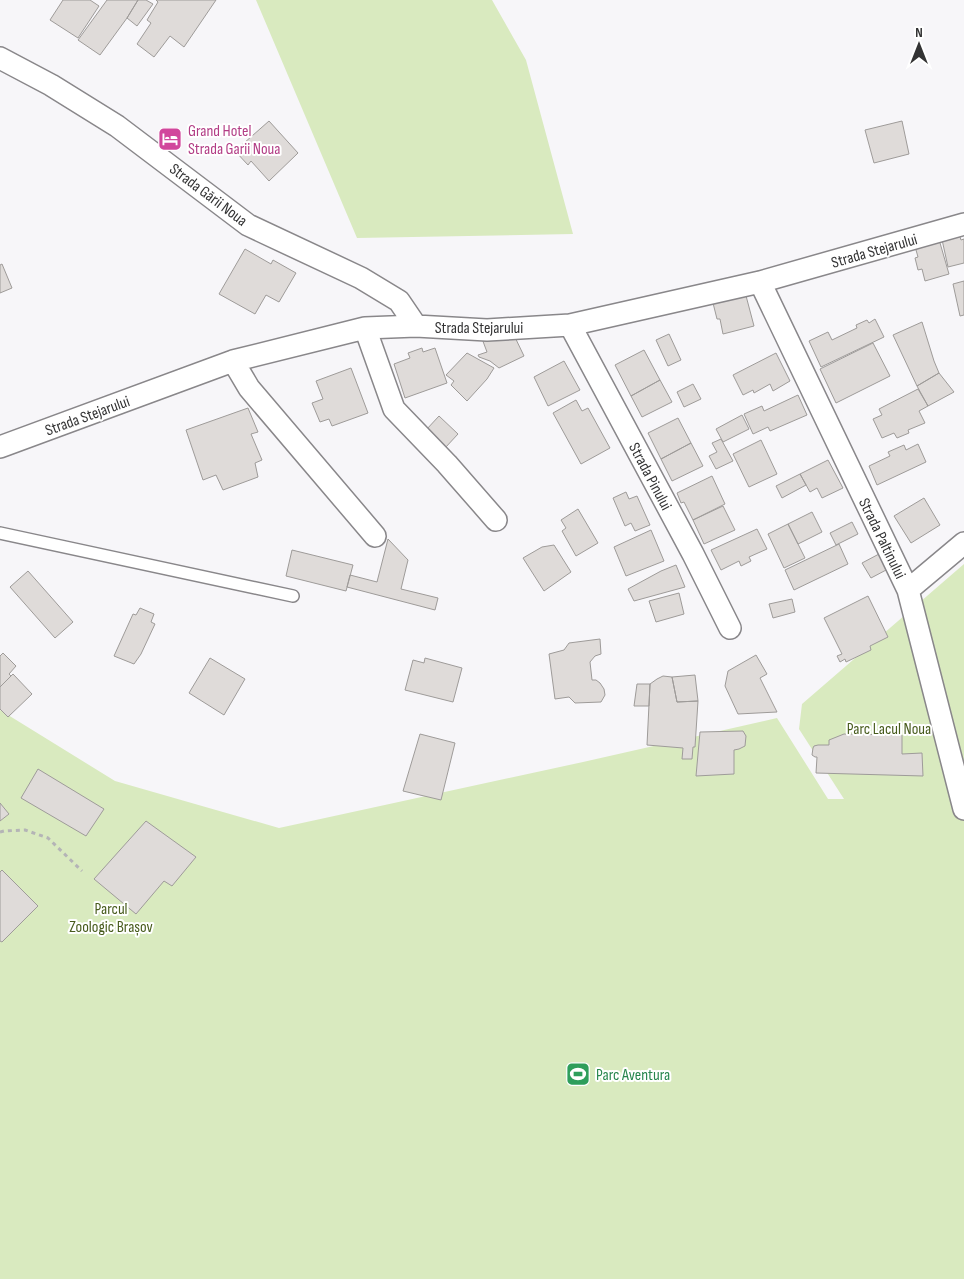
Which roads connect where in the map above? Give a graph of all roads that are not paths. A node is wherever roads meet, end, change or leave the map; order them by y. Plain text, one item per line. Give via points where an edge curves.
1 (0, 58) edge
2 (964, 224) edge
3 (760, 282) junction
4 (570, 325) junction
5 (416, 326) junction
6 (365, 328) junction
7 (233, 361) junction
8 (0, 447) edge
9 (496, 520) dead end
10 (0, 533) edge
11 (375, 536) dead end
12 (964, 543) edge
13 (908, 590) junction
14 (293, 596) dead end
15 (730, 628) dead end
16 (964, 809) edge

1 - 5 street, Strada Gării Noua via 117,126 248,224 361,278 399,301
2 - 3 street, Strada Stejarului
3 - 4 street, Strada Stejarului
3 - 13 street, Strada Paltinului
4 - 5 street, Strada Stejarului via 487,330
4 - 15 street, Strada Pinului
5 - 6 street, Strada Stejarului
6 - 7 street, Strada Stejarului
6 - 9 street via 394,409
7 - 8 street, Strada Stejarului
7 - 11 street via 250,388
10 - 14 lane
12 - 13 street
13 - 16 street, Strada Paltinului

